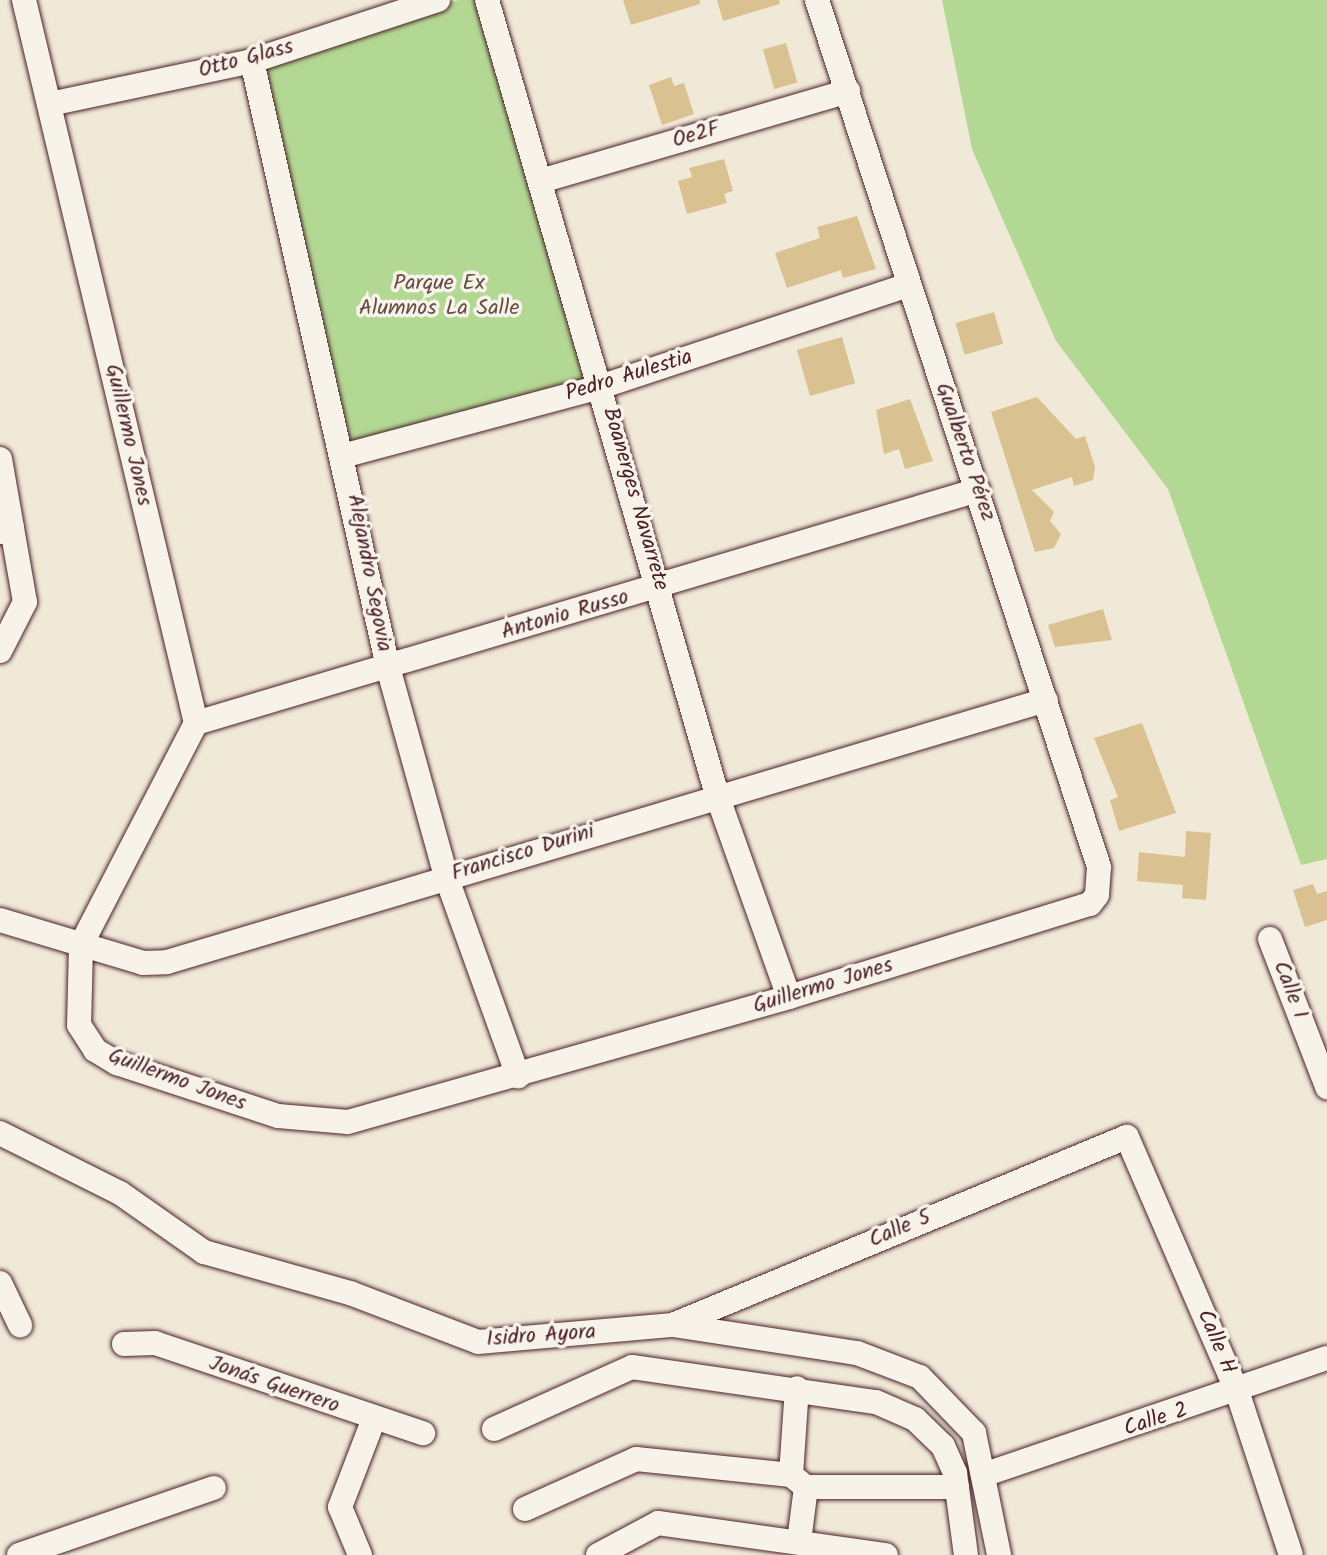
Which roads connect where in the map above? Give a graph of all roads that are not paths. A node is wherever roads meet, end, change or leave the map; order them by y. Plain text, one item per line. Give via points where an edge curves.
1 (24, 0) edge
2 (438, 0) edge
3 (487, 0) edge
4 (817, 0) edge
5 (252, 61) junction
6 (848, 91) junction
7 (50, 104) junction
8 (544, 180) junction
9 (909, 285) junction
10 (603, 386) junction
11 (346, 455) junction
12 (0, 459) edge
13 (978, 490) junction
14 (6, 530) edge
15 (660, 587) junction
16 (0, 651) edge
17 (388, 667) junction
18 (1046, 700) junction
19 (196, 723) junction
20 (717, 795) junction
21 (446, 876) junction
22 (1090, 904) joint
23 (0, 920) edge
24 (1270, 939) dead end
25 (81, 945) junction
26 (789, 997) junction
27 (518, 1076) junction
28 (1327, 1087) edge
29 (0, 1133) edge
30 (1127, 1137) joint
31 (0, 1283) edge
32 (20, 1325) dead end
33 (673, 1325) junction
34 (124, 1344) dead end
35 (1327, 1358) edge
36 (797, 1388) junction
37 (1238, 1394) junction
38 (373, 1421) junction
39 (494, 1429) dead end
40 (423, 1433) dead end
41 (983, 1475) junction
42 (798, 1481) junction
43 (957, 1487) junction
44 (214, 1488) dead end
45 (525, 1509) dead end
46 (799, 1542) junction
47 (19, 1555) edge
48 (360, 1555) edge
49 (598, 1555) edge
50 (886, 1555) edge
51 (966, 1555) edge
52 (999, 1555) edge
53 (1291, 1555) edge

1 - 7 street, Guillermo Jones
2 - 5 street, Otto Glass
3 - 8 street, Boanerges Navarrete
4 - 6 street, Gualberto Pérez
5 - 7 street, Otto Glass
5 - 11 street, Alejandro Segovia
6 - 8 street, Oe2F
6 - 9 street, Gualberto Pérez
7 - 19 street, Guillermo Jones
8 - 10 street, Boanerges Navarrete
9 - 10 street, Pedro Aulestia
9 - 13 street, Gualberto Pérez
10 - 11 street, Pedro Aulestia
10 - 15 street, Boanerges Navarrete
11 - 17 street, Alejandro Segovia
12 - 14 street
13 - 15 street, Antonio Russo
13 - 18 street, Gualberto Pérez
14 - 16 street via 25,602
15 - 17 street, Antonio Russo
15 - 20 street, Boanerges Navarrete
17 - 19 street, Antonio Russo
17 - 21 street, Alejandro Segovia
18 - 20 street, Francisco Durini
18 - 22 street, Gualberto Pérez via 1099,867 1101,885
19 - 25 street, Guillermo Jones
20 - 21 street, Francisco Durini
20 - 26 street, Boanerges Navarrete
21 - 25 street, Francisco Durini via 167,962 143,963
21 - 27 street, Alejandro Segovia
22 - 26 street, Guillermo Jones
23 - 25 street, Francisco Durini
24 - 28 street, Calle I
25 - 27 street, Guillermo Jones via 79,1025 95,1050 278,1116 348,1122
26 - 27 street, Guillermo Jones
29 - 33 street, Isidro Ayora via 120,1193 204,1252 350,1293 478,1342
30 - 33 street, Calle 5
30 - 37 street, Calle H
31 - 32 street
33 - 41 street, Isidro Ayora via 857,1353 920,1377 974,1433
34 - 38 street, Jonás Guerrero via 155,1343
35 - 37 street, Calle 2
36 - 39 street via 624,1368
36 - 42 street
36 - 43 street via 876,1402 915,1419 943,1446
37 - 41 street, Calle 2
37 - 53 street, Calle H
38 - 40 street, Jonás Guerrero
38 - 48 street via 340,1507
41 - 52 street, Isidro Ayora
42 - 43 street
42 - 45 street via 636,1459
42 - 46 street
43 - 51 street
44 - 47 street
46 - 49 street via 658,1523
46 - 50 street

